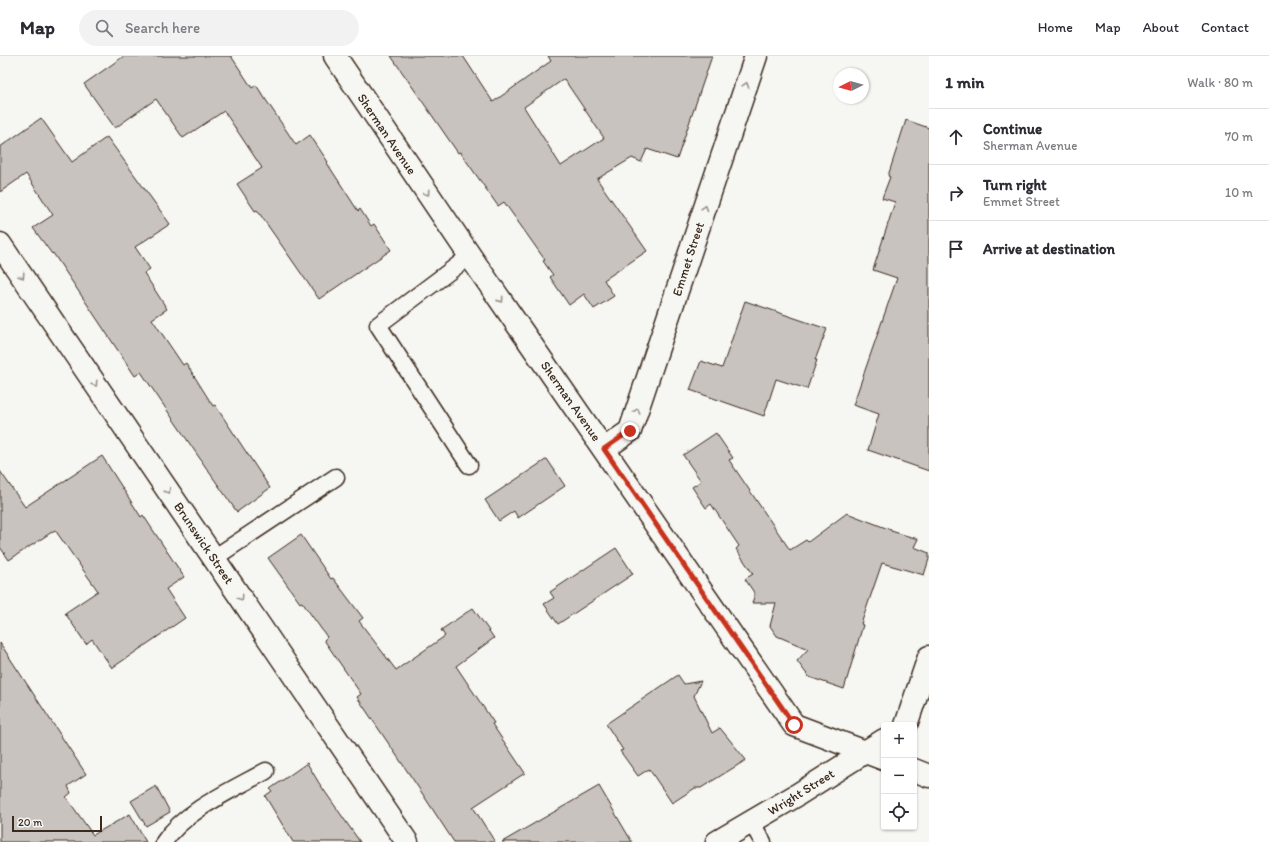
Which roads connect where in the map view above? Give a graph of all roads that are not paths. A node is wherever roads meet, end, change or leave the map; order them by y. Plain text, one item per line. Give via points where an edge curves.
1 (335, 56) edge
2 (756, 56) edge
3 (0, 244) edge
4 (470, 256) junction
5 (604, 449) junction
6 (469, 465) dead end
7 (336, 477) dead end
8 (214, 558) junction
9 (929, 657) edge
10 (907, 722) edge
11 (881, 744) edge
12 (874, 755) edge
13 (266, 771) dead end
14 (917, 771) edge
15 (929, 776) edge
16 (752, 822) junction
17 (164, 842) edge
18 (407, 842) edge
19 (717, 842) edge
20 (763, 842) edge

1 -> 4 street, Sherman Avenue
5 -> 2 street, Emmet Street via 630,431
3 -> 8 street, Brunswick Street
4 -> 5 street, Sherman Avenue
4 - 6 lane via 378,325
5 - 12 street, Sherman Avenue via 794,725
7 - 8 lane
8 -> 18 street, Brunswick Street
9 - 10 street
11 - 12 street, Wright Street
12 - 16 street, Wright Street via 797,795
13 - 17 lane via 191,814
14 - 15 street
16 - 19 street, Wright Street
16 - 20 lane

